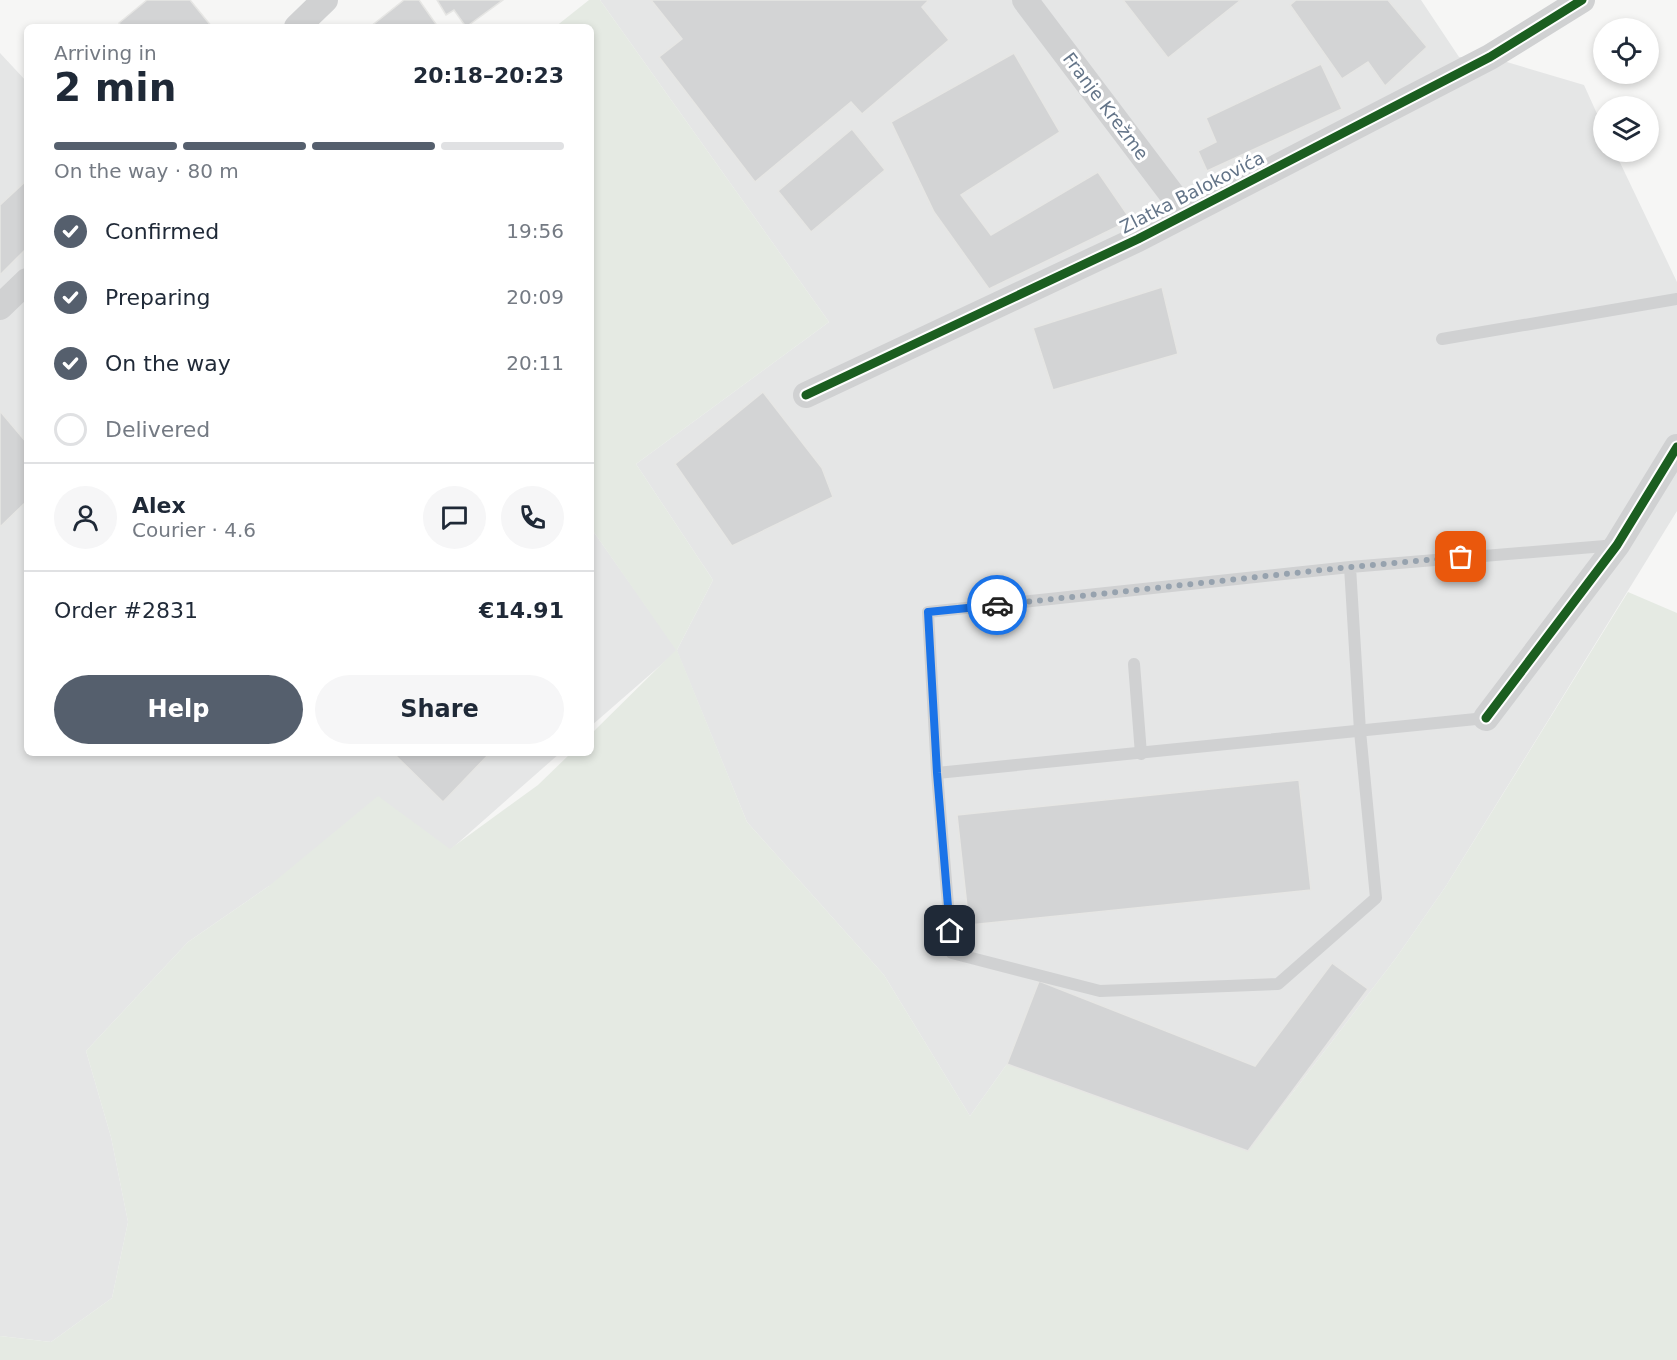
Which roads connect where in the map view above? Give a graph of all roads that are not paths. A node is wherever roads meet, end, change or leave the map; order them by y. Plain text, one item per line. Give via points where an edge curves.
1 (325, 0) edge
2 (1025, 0) edge
3 (1582, 0) edge
4 (300, 24) edge
5 (1186, 213) junction
6 (24, 284) edge
7 (1677, 299) edge
8 (0, 307) edge
9 (1442, 339) dead end
10 (806, 395) dead end
11 (1677, 447) edge
12 (1617, 544) junction
13 (1350, 567) junction
14 (1134, 664) dead end
15 (1486, 718) joint
16 (1360, 731) junction
17 (1141, 754) junction
18 (937, 773) junction

1 - 4 street
2 - 5 street, Franje Krežme
3 - 5 street, Zlatka Balokovića via 1490,57
5 - 10 street, Zlatka Balokovića
6 - 8 street
7 - 9 lane
11 - 12 street
12 - 13 lane
12 - 15 street
13 - 16 lane
13 - 18 lane via 928,612
14 - 17 lane
15 - 16 lane
16 - 17 lane
16 - 18 lane via 1376,898 1278,984 1100,992 952,954
17 - 18 lane

